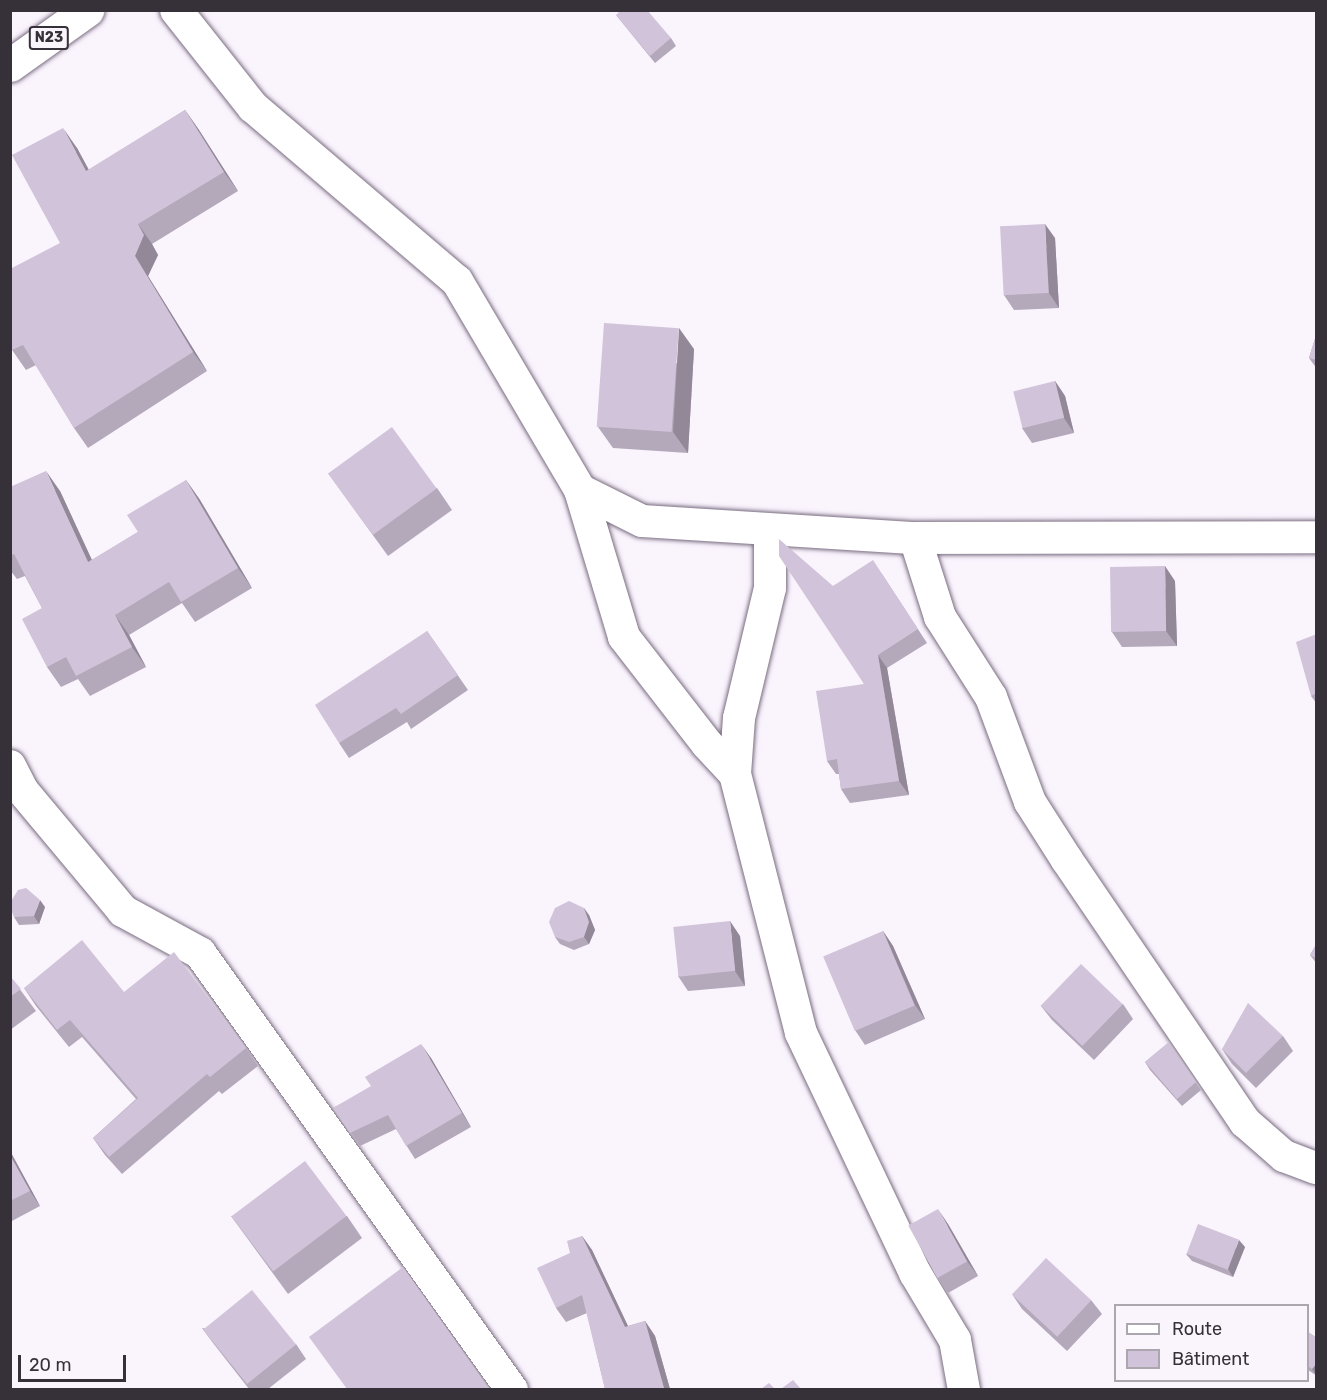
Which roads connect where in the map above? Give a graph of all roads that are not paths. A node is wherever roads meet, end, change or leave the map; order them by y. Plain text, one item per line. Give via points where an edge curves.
1 (87, 10) edge
2 (176, 10) edge
3 (10, 65) edge
4 (580, 490) junction
5 (770, 530) junction
6 (1317, 537) edge
7 (915, 538) junction
8 (10, 766) edge
9 (735, 774) junction
10 (1317, 1168) edge
11 (512, 1389) edge
12 (964, 1389) edge

1 - 3 highway, N23
2 - 4 street via 253,107 458,281
4 - 5 street via 642,521
4 - 9 street via 624,638 706,744
5 - 7 street
5 - 9 street via 770,588 739,718
6 - 7 street
7 - 10 street via 940,616 992,697 1030,802 1245,1122 1284,1156
8 - 11 street via 22,790 123,911 200,953
9 - 12 street via 801,1033 915,1273 955,1340

